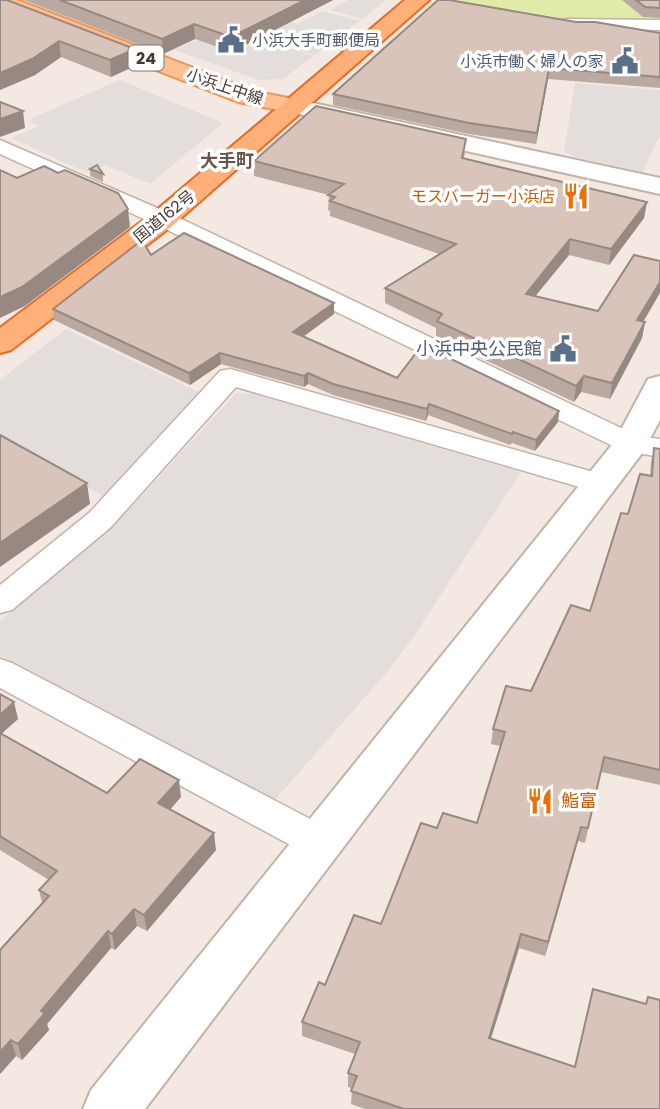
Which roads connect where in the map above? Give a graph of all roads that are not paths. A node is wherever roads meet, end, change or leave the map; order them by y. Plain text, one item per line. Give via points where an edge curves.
1 (418, 0) edge
2 (0, 1) edge
3 (547, 20) edge
4 (660, 25) edge
5 (294, 106) junction
6 (0, 146) edge
7 (660, 186) edge
8 (163, 219) junction
9 (0, 343) edge
10 (660, 386) edge
11 (645, 446) edge
12 (600, 484) junction
13 (0, 602) edge
14 (0, 672) edge
15 (321, 843) junction
16 (111, 1109) edge

1 - 5 highway, 国道162号
2 - 5 main road, 小浜上中線 / 24 via 247,97
3 - 4 street via 575,25
5 - 7 street
5 - 8 highway, 国道162号
6 - 8 street
8 - 9 highway, 国道162号
8 - 11 street
10 - 11 street
11 - 12 street
12 - 13 street via 230,377 100,520
12 - 15 street
14 - 15 street
15 - 16 street

